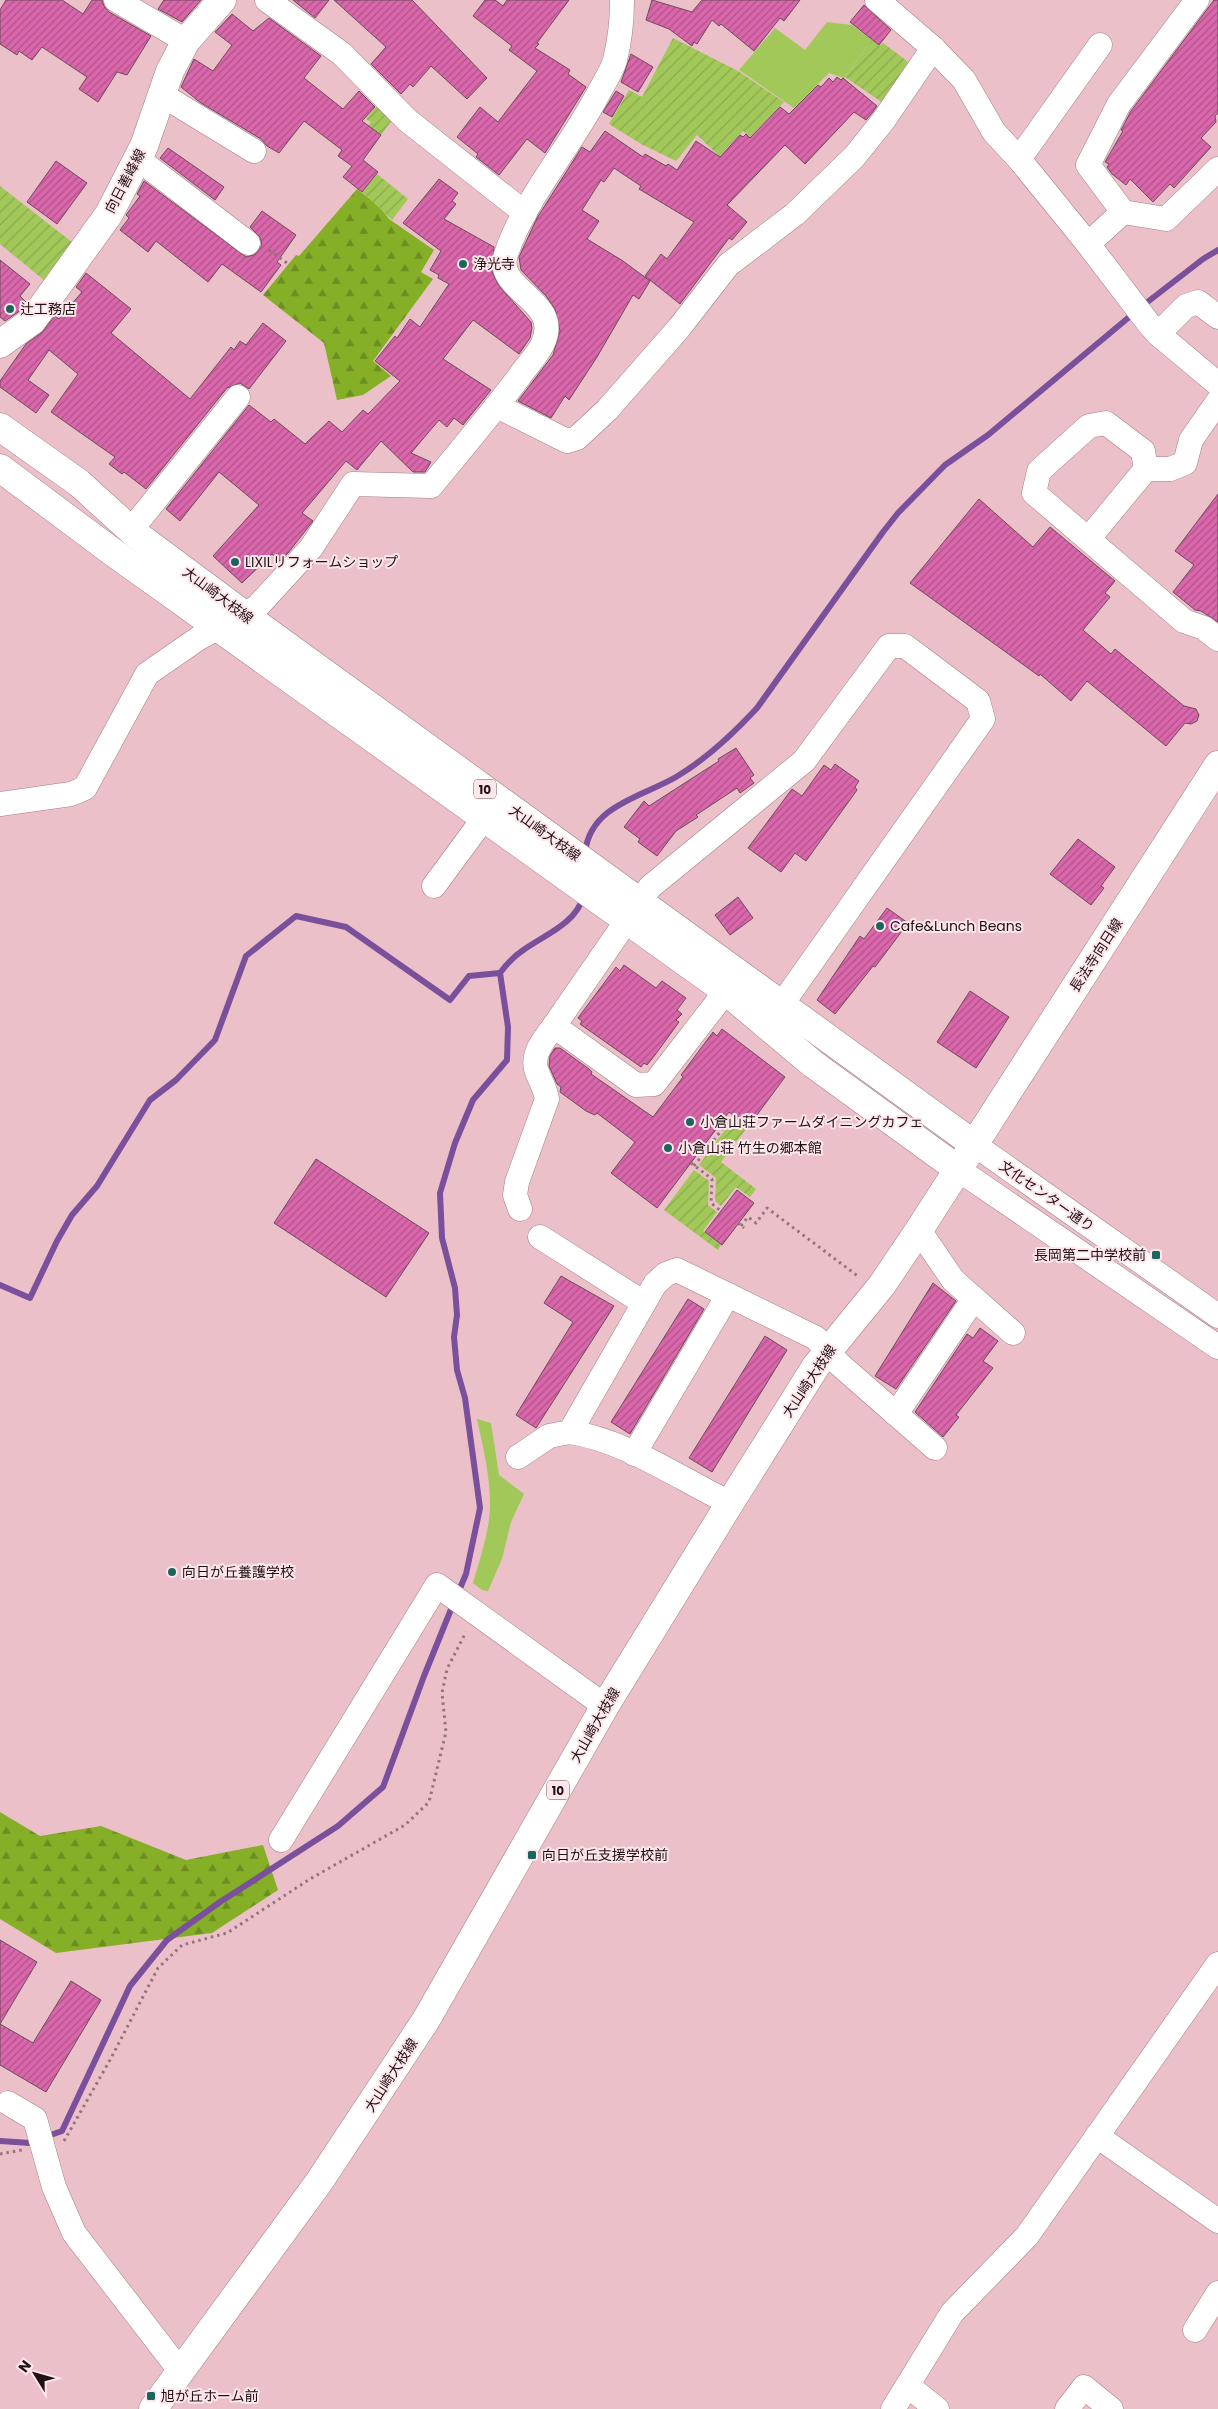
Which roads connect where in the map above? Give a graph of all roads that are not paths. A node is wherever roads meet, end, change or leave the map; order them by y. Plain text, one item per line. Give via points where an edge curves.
1 (116, 0) edge
2 (222, 0) edge
3 (266, 0) edge
4 (622, 0) edge
5 (877, 0) edge
6 (1197, 0) edge
7 (186, 41) junction
8 (1100, 45) dead end
9 (933, 48) junction
10 (162, 95) junction
11 (254, 152) dead end
12 (138, 159) junction
13 (1019, 159) junction
14 (1218, 169) edge
15 (1123, 212) junction
16 (525, 213) junction
17 (248, 243) dead end
18 (1088, 244) junction
19 (1218, 317) edge
20 (1153, 329) junction
21 (0, 344) edge
22 (1218, 384) edge
23 (238, 396) dead end
24 (1218, 401) edge
25 (497, 406) junction
26 (0, 427) edge
27 (0, 468) edge
28 (1146, 469) junction
29 (131, 530) junction
30 (1089, 538) junction
31 (243, 614) junction
32 (218, 627) junction
33 (1218, 639) edge
34 (1218, 765) edge
35 (0, 804) edge
36 (484, 818) junction
37 (434, 886) dead end
38 (634, 911) junction
39 (726, 991) junction
40 (775, 1014) junction
41 (554, 1026) junction
42 (975, 1144) junction
43 (959, 1170) junction
44 (520, 1209) dead end
45 (920, 1230) junction
46 (540, 1238) dead end
47 (728, 1295) junction
48 (974, 1300) junction
49 (644, 1303) junction
50 (1218, 1316) edge
51 (1014, 1333) dead end
52 (1218, 1347) edge
53 (827, 1351) junction
54 (896, 1414) junction
55 (570, 1432) junction
56 (935, 1448) dead end
57 (634, 1454) junction
58 (518, 1457) dead end
59 (730, 1503) junction
60 (605, 1706) junction
61 (282, 1840) dead end
62 (1218, 1964) edge
63 (8, 2103) dead end
64 (1097, 2136) junction
65 (1218, 2221) edge
66 (1218, 2293) edge
67 (1196, 2330) dead end
68 (181, 2372) junction
69 (908, 2386) junction
70 (153, 2409) edge
71 (893, 2409) edge
72 (937, 2409) edge
73 (1067, 2409) edge
74 (1111, 2409) edge

1 - 7 street
2 - 7 main road, 向日善峰線
3 - 16 street via 342,54 407,120
4 - 16 street via 622,22 614,62 587,116
5 - 9 street
6 - 15 street via 1119,104 1088,165
7 - 10 main road, 向日善峰線
8 - 13 street
9 - 13 street via 964,80 994,132
9 - 25 street via 884,121 854,157 795,214 728,265 608,410 577,438 567,441
10 - 11 street
10 - 12 main road, 向日善峰線
12 - 17 street
12 - 21 main road, 向日善峰線 via 109,214 32,320
13 - 18 street
14 - 15 street via 1166,219
15 - 18 street
16 - 25 street via 505,256 506,271 513,283 544,314 547,330 543,344
18 - 20 street
19 - 20 street via 1198,302 1186,306
20 - 22 street
23 - 29 street
24 - 28 street via 1191,440 1185,463 1170,469
25 - 31 street via 431,486 353,484 311,548 256,607
26 - 29 main road, 大山崎大枝線 / 10 via 79,483
27 - 32 main road, 大山崎大枝線 / 10
28 - 30 street
28 - 30 street via 1143,452 1106,424 1089,426 1039,471 1034,494
29 - 31 main road, 大山崎大枝線 / 10
30 - 33 street via 1184,622 1204,628
31 - 32 street
31 - 38 main road, 大山崎大枝線 / 10
32 - 35 street via 147,674 85,788 71,794
32 - 36 main road, 大山崎大枝線 / 10
34 - 42 main road, 長法寺向日線
36 - 37 street
36 - 38 main road, 大山崎大枝線 / 10
38 - 39 main road, 大山崎大枝線 / 10
38 - 40 main road, 大山崎大枝線 / 10
38 - 40 street via 650,887 804,760 889,646 904,646 978,701 982,719
38 - 41 street
39 - 40 main road, 大山崎大枝線 / 10
39 - 41 street via 654,1084 636,1085
40 - 42 main road, 大山崎大枝線 / 10
40 - 43 main road, 大山崎大枝線 / 10 via 813,1064
41 - 44 street via 538,1050 536,1059 536,1069 547,1099 517,1182 515,1195
42 - 43 main road, 大山崎大枝線 / 10
42 - 50 street, 文化センター通り
43 - 45 main road, 大山崎大枝線 / 10
43 - 52 street, 文化センター通り
45 - 48 street via 953,1280
45 - 53 main road, 大山崎大枝線 / 10 via 882,1285
46 - 49 street
47 - 49 street via 677,1270 666,1274 655,1284
47 - 53 street via 816,1338
47 - 57 street
48 - 51 street
48 - 54 street
49 - 55 street
53 - 54 street
53 - 59 main road, 大山崎大枝線 / 10
54 - 56 street
55 - 57 street via 599,1439
55 - 58 street via 549,1436
57 - 59 street
59 - 60 main road, 大山崎大枝線 / 10
60 - 61 street via 437,1585
60 - 68 main road, 大山崎大枝線 / 10 via 426,2020 319,2182
62 - 64 street
63 - 68 street via 35,2119 54,2188 74,2233
64 - 65 street
64 - 69 street via 1026,2236 952,2313
66 - 67 street
68 - 70 main road, 大山崎大枝線 / 10
69 - 71 street
69 - 72 street
73 - 74 street via 1084,2387

